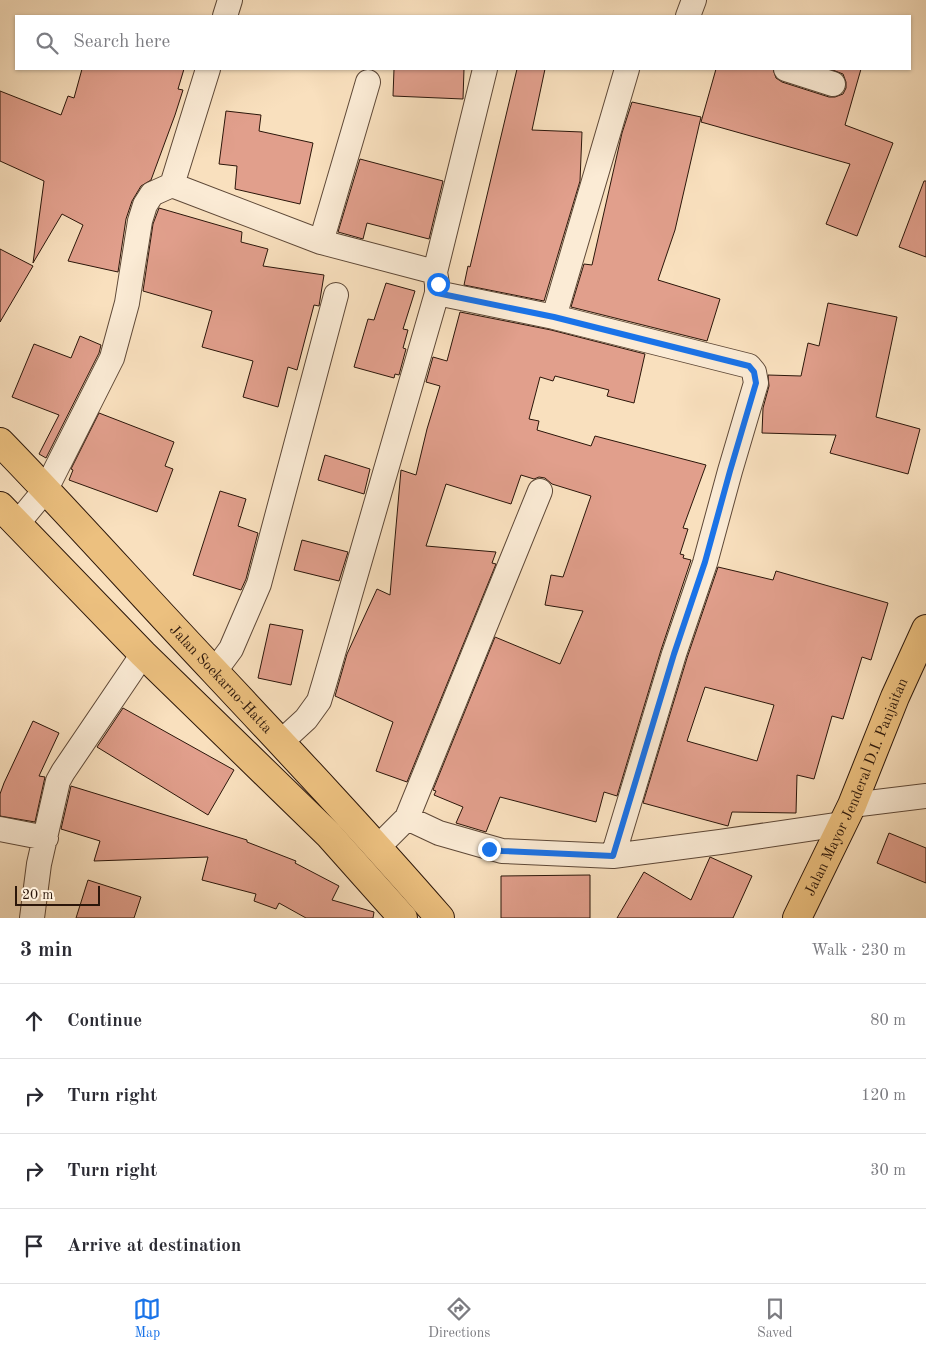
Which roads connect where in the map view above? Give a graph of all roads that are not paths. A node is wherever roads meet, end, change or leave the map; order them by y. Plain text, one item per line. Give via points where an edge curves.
1 (230, 0) edge
2 (694, 0) edge
3 (225, 15) edge
4 (688, 15) edge
5 (208, 70) edge
6 (485, 70) edge
7 (627, 70) edge
8 (789, 70) edge
9 (368, 82) dead end
10 (833, 84) dead end
11 (172, 185) junction
12 (322, 242) junction
13 (436, 282) junction
14 (336, 296) dead end
15 (554, 317) junction
16 (0, 442) edge
17 (46, 489) junction
18 (540, 491) dead end
19 (9, 515) edge
20 (926, 629) edge
21 (143, 654) junction
22 (214, 672) junction
23 (281, 742) junction
24 (926, 796) edge
25 (847, 814) junction
26 (407, 818) junction
27 (0, 829) edge
28 (46, 838) junction
29 (378, 847) junction
30 (613, 856) junction
31 (32, 918) edge
32 (403, 918) edge
33 (440, 918) edge
34 (797, 918) edge

1 - 3 street
2 - 4 street
5 - 11 street
6 - 13 street
7 - 15 street
8 - 10 street
9 - 12 street
11 - 12 street
11 - 17 street via 152,194 145,205 127,302 112,358
12 - 13 street
13 - 15 street
13 - 23 street via 319,701
14 - 22 street via 259,584 231,649
15 - 30 street via 749,366 756,383 705,562
16 - 17 highway, Jalan Soekarno-Hatta
17 - 19 street
17 - 22 highway, Jalan Soekarno-Hatta
18 - 26 street
19 - 21 highway
20 - 25 highway, Jalan Mayor Jenderal D.I. Panjaitan
21 - 28 street via 58,781
21 - 32 highway via 329,835
22 - 23 highway, Jalan Soekarno-Hatta
23 - 29 highway, Jalan Soekarno-Hatta
24 - 25 street
25 - 30 street via 720,842
25 - 34 highway, Jalan Mayor Jenderal D.I. Panjaitan
26 - 29 street
26 - 30 street via 439,833 502,851
27 - 28 street
28 - 31 street via 38,864
29 - 33 highway, Jalan Soekarno-Hatta

